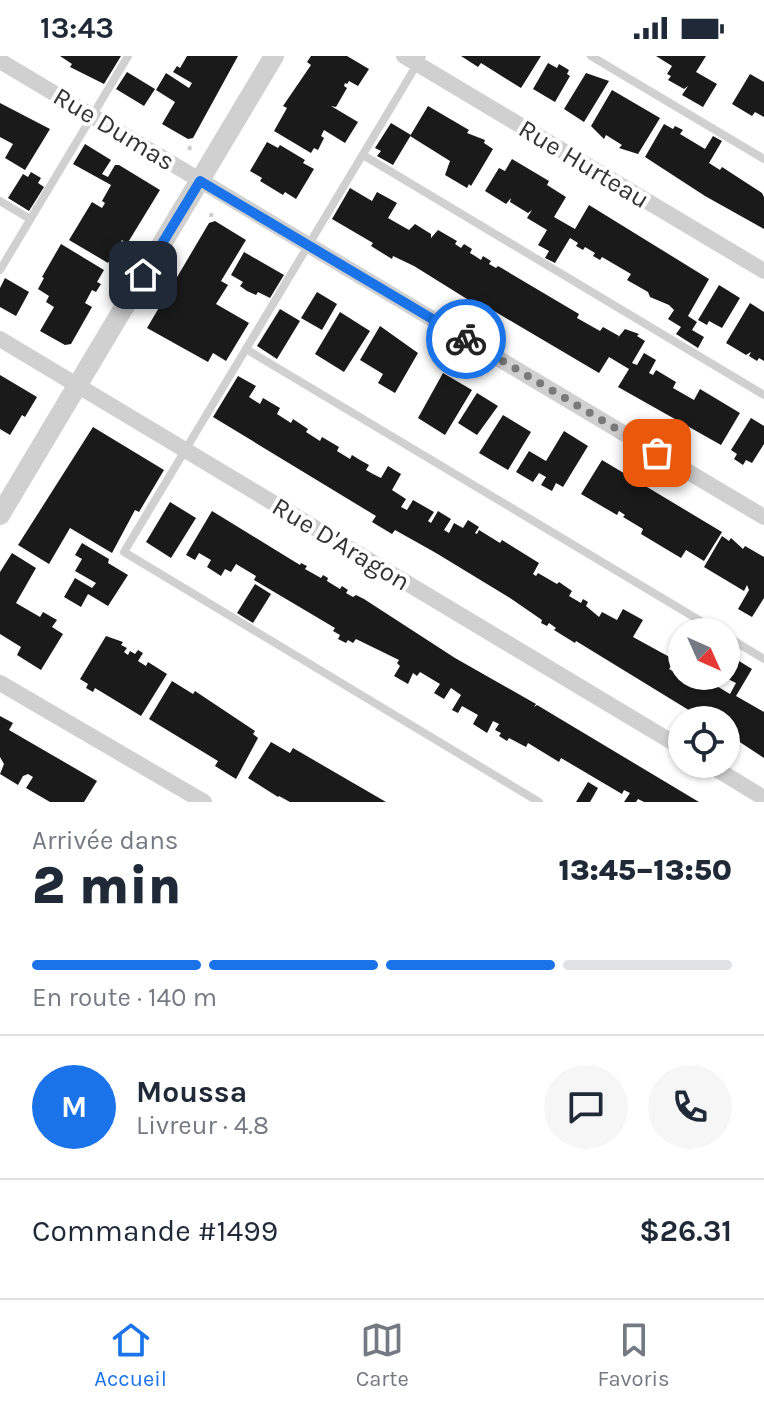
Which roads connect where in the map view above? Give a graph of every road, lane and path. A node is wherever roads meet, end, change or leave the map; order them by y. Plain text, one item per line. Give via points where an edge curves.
1 (128, 56) edge
2 (274, 56) edge
3 (591, 56) edge
4 (414, 59) edge
5 (0, 61) edge
6 (92, 116) junction
7 (363, 155) junction
8 (764, 159) edge
9 (200, 181) junction
10 (0, 201) edge
11 (30, 219) junction
12 (309, 245) junction
13 (0, 270) edge
14 (764, 271) edge
15 (0, 339) edge
16 (246, 349) junction
17 (77, 385) junction
18 (764, 395) edge
19 (185, 451) junction
20 (0, 515) edge
21 (764, 517) edge
22 (696, 618) edge
23 (740, 644) edge
24 (764, 659) edge
25 (0, 683) edge
26 (668, 740) edge
27 (731, 778) edge
28 (764, 798) edge
29 (204, 802) edge
30 (539, 802) edge

1 - 6 lane
2 - 9 street
3 - 8 lane
4 - 7 lane
4 - 14 street, Rue Hurteau
5 - 6 street, Rue Dumas
6 - 9 street, Rue Dumas
6 - 11 lane
7 - 12 lane
7 - 18 lane
9 - 12 street, Rue Dumas
9 - 17 street
10 - 11 lane
11 - 13 lane
12 - 16 lane
12 - 21 street, Rue Dumas
15 - 17 street, Rue D'Aragon
16 - 19 lane
16 - 22 lane
17 - 19 street, Rue D'Aragon
17 - 20 street
19 - 26 street, Rue D'Aragon
19 - 30 lane via 124,552
23 - 24 lane
25 - 29 street
27 - 28 street

